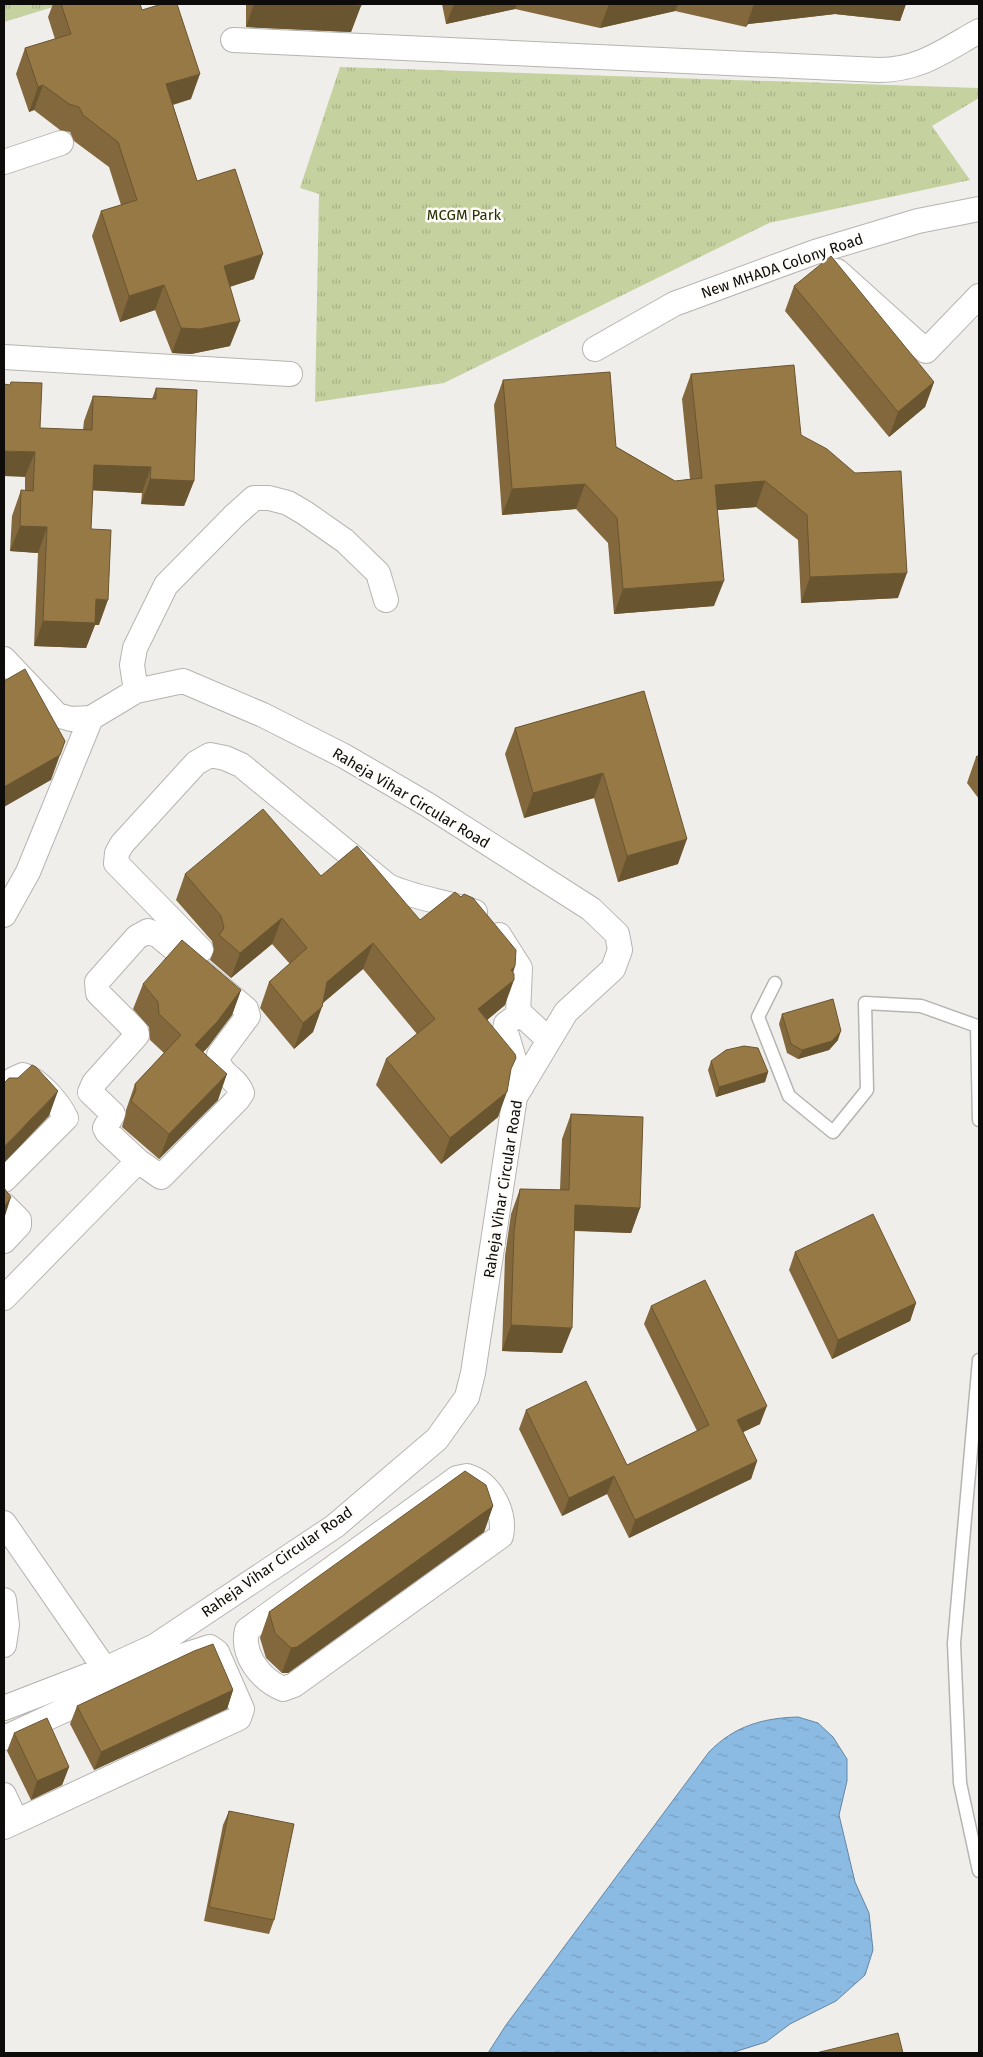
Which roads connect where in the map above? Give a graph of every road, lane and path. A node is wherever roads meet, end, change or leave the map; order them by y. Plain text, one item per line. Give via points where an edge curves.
1 (979, 31) edge
2 (233, 40) dead end
3 (61, 143) dead end
4 (4, 162) edge
5 (979, 209) edge
6 (815, 252) junction
7 (979, 296) edge
8 (595, 349) dead end
9 (4, 357) edge
10 (290, 374) dead end
11 (386, 600) dead end
12 (4, 660) edge
13 (136, 691) junction
14 (91, 718) junction
15 (4, 915) edge
16 (201, 950) dead end
17 (775, 983) dead end
18 (518, 1014) junction
19 (549, 1040) junction
20 (522, 1086) junction
21 (4, 1090) edge
22 (979, 1120) edge
23 (138, 1161) junction
24 (4, 1180) edge
25 (4, 1205) edge
26 (4, 1242) edge
27 (4, 1298) edge
28 (979, 1360) edge
29 (4, 1523) edge
30 (335, 1526) junction
31 (352, 1553) junction
32 (4, 1600) edge
33 (4, 1645) edge
34 (105, 1669) junction
35 (4, 1708) edge
36 (4, 1738) edge
37 (4, 1795) edge
38 (10, 1824) edge
39 (979, 1871) edge

1 - 2 street via 917,65 885,70
3 - 4 street
5 - 6 street, New MHADA Colony Road via 918,221
6 - 7 street via 926,351
6 - 8 street, New MHADA Colony Road via 674,304
9 - 10 street
11 - 13 street via 378,573 345,541 288,504 269,498 254,498 166,585 135,648 132,665
12 - 14 street via 57,715 71,719
13 - 14 street, Raheja Vihar Circular Road
13 - 19 street, Raheja Vihar Circular Road via 183,681 263,715 344,756 428,805 591,909 617,934 620,950 614,969 566,1012
14 - 15 street via 28,872
16 - 18 street via 116,863 122,844 196,763 210,755 241,765 388,886 407,894 460,906 488,922 520,968
17 - 22 lane via 758,1017 789,1096 834,1132 867,1090 865,1003 921,1006 977,1026
18 - 19 street via 530,1020
18 - 20 street via 508,1020 505,1029
19 - 20 street, Raheja Vihar Circular Road
20 - 30 street, Raheja Vihar Circular Road via 515,1097 467,1397 437,1438
21 - 24 street via 23,1075 31,1077 66,1118
23 - 23 street via 161,1177 238,1099 242,1093 239,1086 219,1067 218,1062 219,1055 248,1016 246,1009 166,942 148,931 138,937 97,982 98,993 137,1035 94,1083 90,1092 113,1114 105,1128 107,1132
23 - 27 street
25 - 26 street via 19,1220 19,1225
28 - 39 lane via 954,1642 960,1783
29 - 34 street
30 - 31 street
30 - 34 street, Raheja Vihar Circular Road via 155,1646
31 - 31 street via 458,1478 477,1479 501,1510 501,1536 294,1685 283,1689 272,1685 255,1666 246,1648 247,1630
32 - 33 street via 7,1625
34 - 35 street, Raheja Vihar Circular Road
36 - 38 street via 182,1656 210,1647 217,1652 242,1709 239,1718
37 - 38 street

